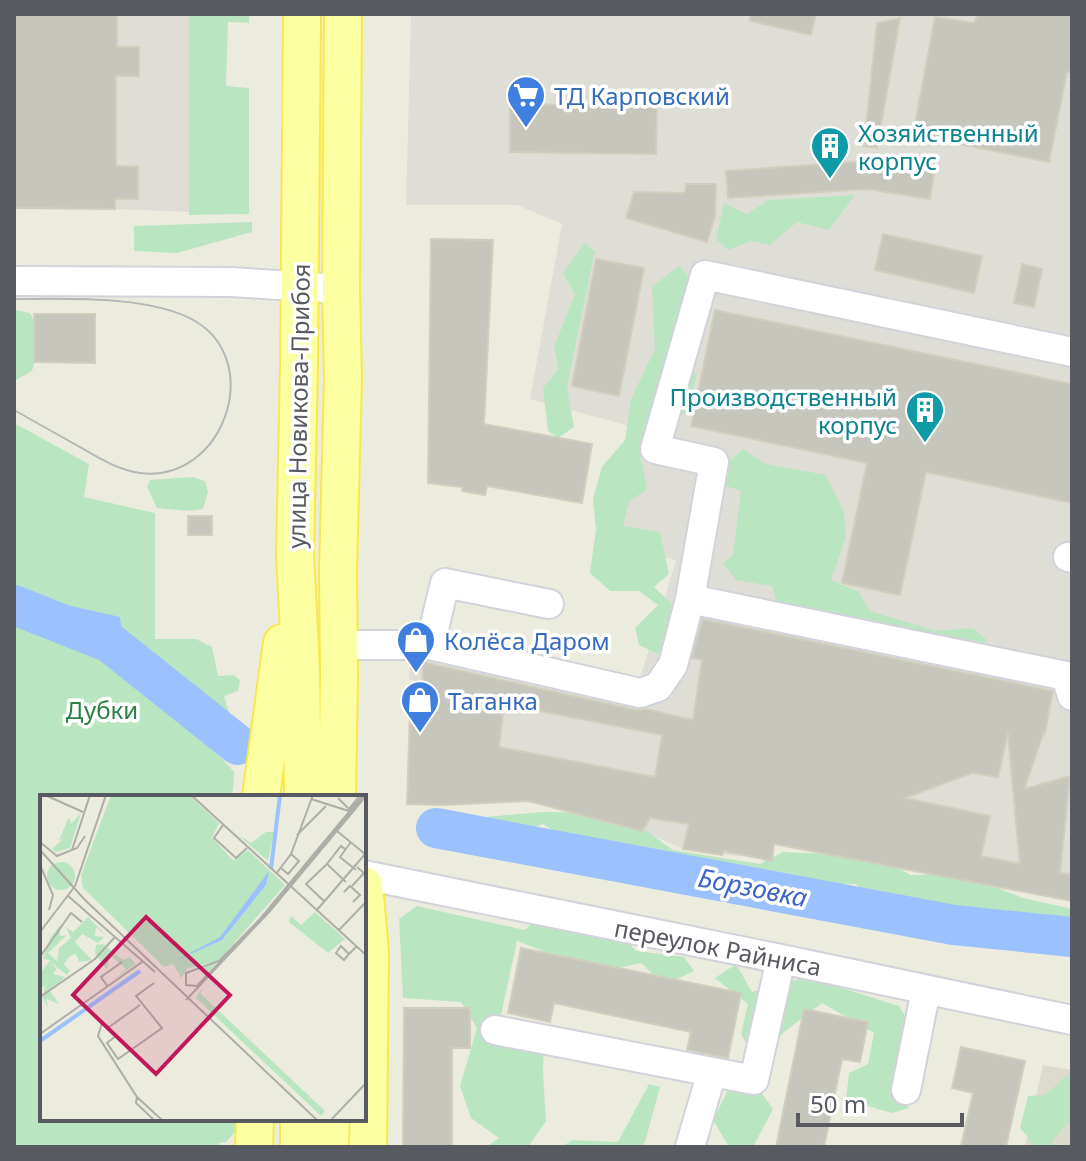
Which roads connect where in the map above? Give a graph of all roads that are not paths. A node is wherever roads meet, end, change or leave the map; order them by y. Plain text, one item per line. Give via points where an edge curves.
1 (302, 14) edge
2 (343, 14) edge
3 (14, 281) edge
4 (299, 287) junction
5 (341, 289) junction
6 (1072, 352) edge
7 (295, 555) junction
8 (690, 599) junction
9 (549, 604) dead end
10 (430, 645) junction
11 (339, 660) junction
12 (1072, 696) edge
13 (261, 795) edge
14 (303, 795) edge
15 (337, 795) edge
16 (354, 795) edge
17 (366, 875) edge
18 (366, 907) edge
19 (781, 959) junction
20 (926, 990) junction
21 (1072, 1020) edge
22 (495, 1030) dead end
23 (712, 1072) junction
24 (906, 1090) dead end
25 (255, 1121) edge
26 (299, 1121) edge
27 (331, 1121) edge
28 (254, 1147) edge
29 (299, 1147) edge
30 (330, 1147) edge
31 (368, 1147) edge
32 (690, 1147) edge

1 - 4 main road, улица Новикова-Прибоя
2 - 5 main road, улица Новикова-Прибоя
3 - 4 street
4 - 5 street
4 - 7 main road, улица Новикова-Прибоя
5 - 11 main road, улица Новикова-Прибоя
6 - 8 street via 705,275 655,449 714,462
7 - 13 main road
7 - 14 main road, улица Новикова-Прибоя
8 - 10 street via 673,665 658,687 640,693
8 - 12 street via 1066,676
9 - 10 street via 445,583
10 - 11 street
11 - 15 main road, улица Новикова-Прибоя
11 - 16 main road
17 - 19 street, переулок Райниса
18 - 31 main road
19 - 20 street, переулок Райниса
19 - 23 street via 754,1080
20 - 21 street, переулок Райниса
20 - 24 street
22 - 23 street
23 - 32 street
25 - 28 main road
26 - 29 main road
27 - 30 main road

